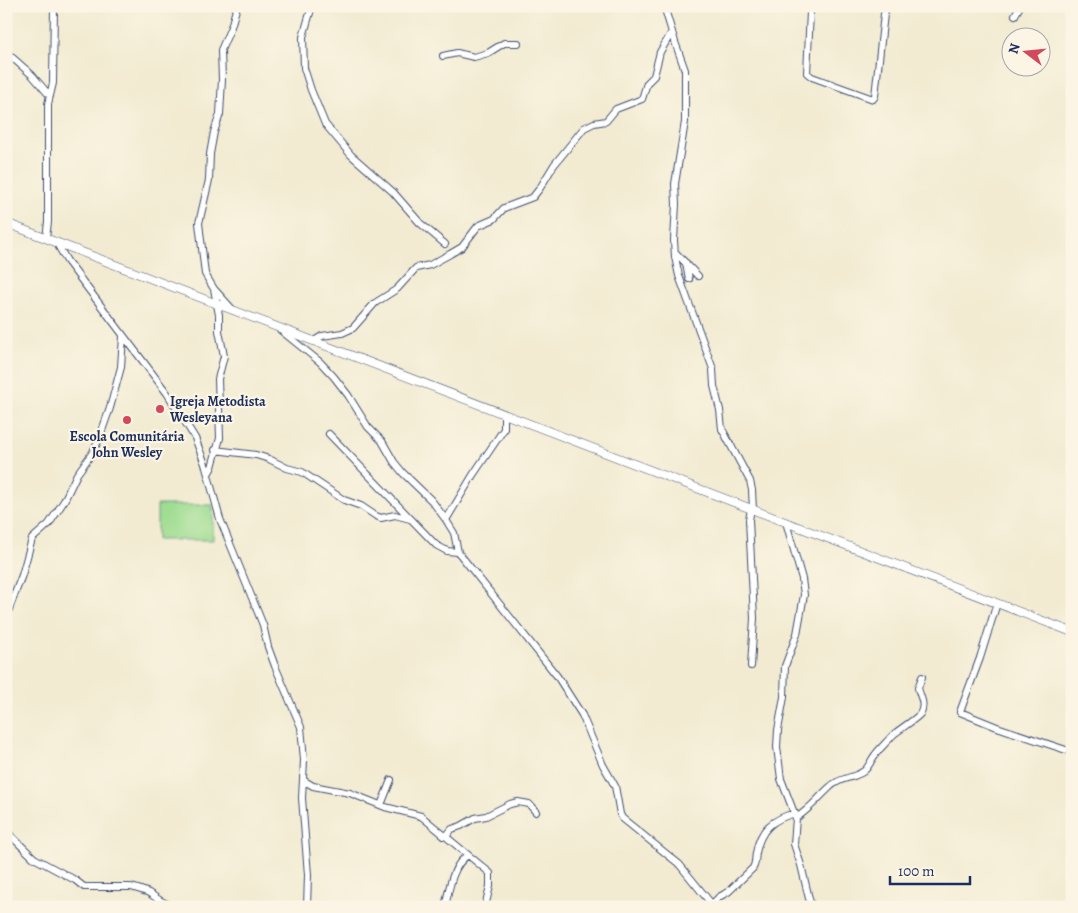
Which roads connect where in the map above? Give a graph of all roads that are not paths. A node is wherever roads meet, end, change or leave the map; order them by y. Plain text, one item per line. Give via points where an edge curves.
1 (54, 6) edge
2 (237, 6) edge
3 (312, 6) edge
4 (693, 6) edge
5 (887, 6) edge
6 (1020, 6) edge
7 (664, 7) edge
8 (810, 8) edge
9 (1015, 15) dead end
10 (672, 32) junction
11 (518, 43) dead end
12 (6, 52) edge
13 (443, 56) dead end
14 (50, 96) junction
15 (6, 223) edge
16 (46, 238) junction
17 (56, 242) junction
18 (445, 244) dead end
19 (675, 252) junction
20 (686, 264) junction
21 (698, 276) dead end
22 (689, 279) dead end
23 (214, 289) junction
24 (224, 308) junction
25 (276, 327) junction
26 (122, 336) junction
27 (314, 341) junction
28 (504, 414) junction
29 (329, 434) dead end
30 (215, 450) junction
31 (208, 474) junction
32 (752, 509) junction
33 (410, 519) junction
34 (446, 520) junction
35 (786, 522) junction
36 (458, 552) junction
37 (997, 603) junction
38 (6, 617) edge
39 (1072, 632) edge
40 (751, 666) dead end
41 (922, 677) dead end
42 (1072, 752) edge
43 (303, 780) junction
44 (391, 780) dead end
45 (381, 805) junction
46 (1072, 809) edge
47 (536, 812) dead end
48 (795, 815) junction
49 (1070, 823) dead end
50 (6, 831) edge
51 (443, 836) junction
52 (461, 850) junction
53 (468, 855) junction
54 (461, 860) junction
55 (713, 905) edge
56 (810, 905) edge
57 (182, 907) edge
58 (308, 907) edge
59 (444, 907) edge
60 (485, 907) edge
61 (818, 907) edge

1 - 14 street via 54,64
2 - 23 street via 220,50 220,114 199,223 205,274
3 - 18 street via 303,37 304,68 325,124 351,155
4 - 7 street
5 - 8 street via 873,99 807,73
6 - 9 street
7 - 10 street
10 - 19 street via 685,70 686,93 675,184
10 - 27 street via 660,52 654,76 647,83 642,99 616,109 606,120 584,128 535,195 504,208 494,219 478,226 462,247 430,265 416,268 397,289 375,303 353,328
11 - 13 street via 504,43 474,57 457,52
12 - 14 street
14 - 16 street
15 - 16 street
16 - 17 street
17 - 24 street
17 - 26 street
19 - 20 street
19 - 32 street via 679,276 713,369 720,424 750,481
20 - 21 street
20 - 22 street
23 - 24 street
23 - 24 street
24 - 25 street
24 - 30 street via 220,331 224,356 218,379 220,438
25 - 27 street
25 - 34 street via 334,377 394,462
26 - 31 street via 182,416 195,438
26 - 38 street via 121,367 99,439 64,502 49,524 32,539
27 - 28 street
28 - 32 street
28 - 34 street via 504,429
29 - 33 street
30 - 31 street
30 - 33 street via 269,459 302,472 344,500 376,516 395,515
31 - 43 street via 220,519 301,727
32 - 35 street
32 - 40 street via 749,526 754,618
33 - 36 street via 436,545
34 - 36 street via 453,530
35 - 37 street
35 - 48 street via 804,595 797,634 785,666 778,738 781,779
36 - 55 street via 558,676 582,715 615,786 622,818 679,864
37 - 39 street
37 - 42 street via 960,712
41 - 48 street via 918,688 923,705 917,718 893,736 862,772 837,781 820,798
43 - 45 street via 313,786 360,796
43 - 58 street
44 - 45 street
45 - 51 street via 421,816
46 - 49 street
47 - 51 street via 526,803 512,803
48 - 55 street via 782,816 770,824 760,838 753,868
48 - 56 street via 794,844
50 - 57 street via 34,858 84,887 130,886 168,905
51 - 52 street
52 - 53 street
52 - 54 street
53 - 54 street
53 - 60 street via 491,876
54 - 59 street via 450,883
56 - 61 street

